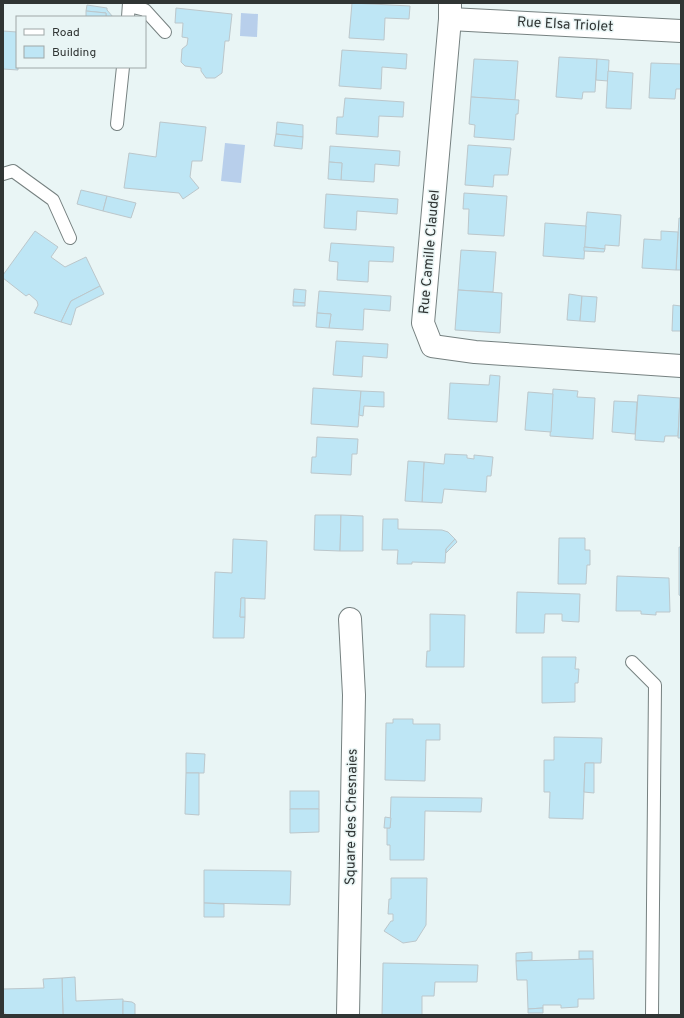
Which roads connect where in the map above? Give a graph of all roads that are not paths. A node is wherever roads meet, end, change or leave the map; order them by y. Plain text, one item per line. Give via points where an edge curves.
1 (129, 9) edge
2 (450, 11) edge
3 (681, 31) edge
4 (166, 32) dead end
5 (123, 68) edge
6 (117, 124) dead end
7 (3, 174) edge
8 (70, 238) dead end
9 (681, 366) edge
10 (350, 619) dead end
11 (632, 662) dead end
12 (348, 1015) edge
13 (652, 1015) edge

1 - 4 lane via 144,10
2 - 3 street, Rue Elsa Triolet
2 - 9 street, Rue Camille Claudel via 423,323 432,346 475,352
5 - 6 lane
7 - 8 lane via 13,172 53,200
10 - 12 street, Square des Chesnaies via 354,695
11 - 13 lane via 655,685

